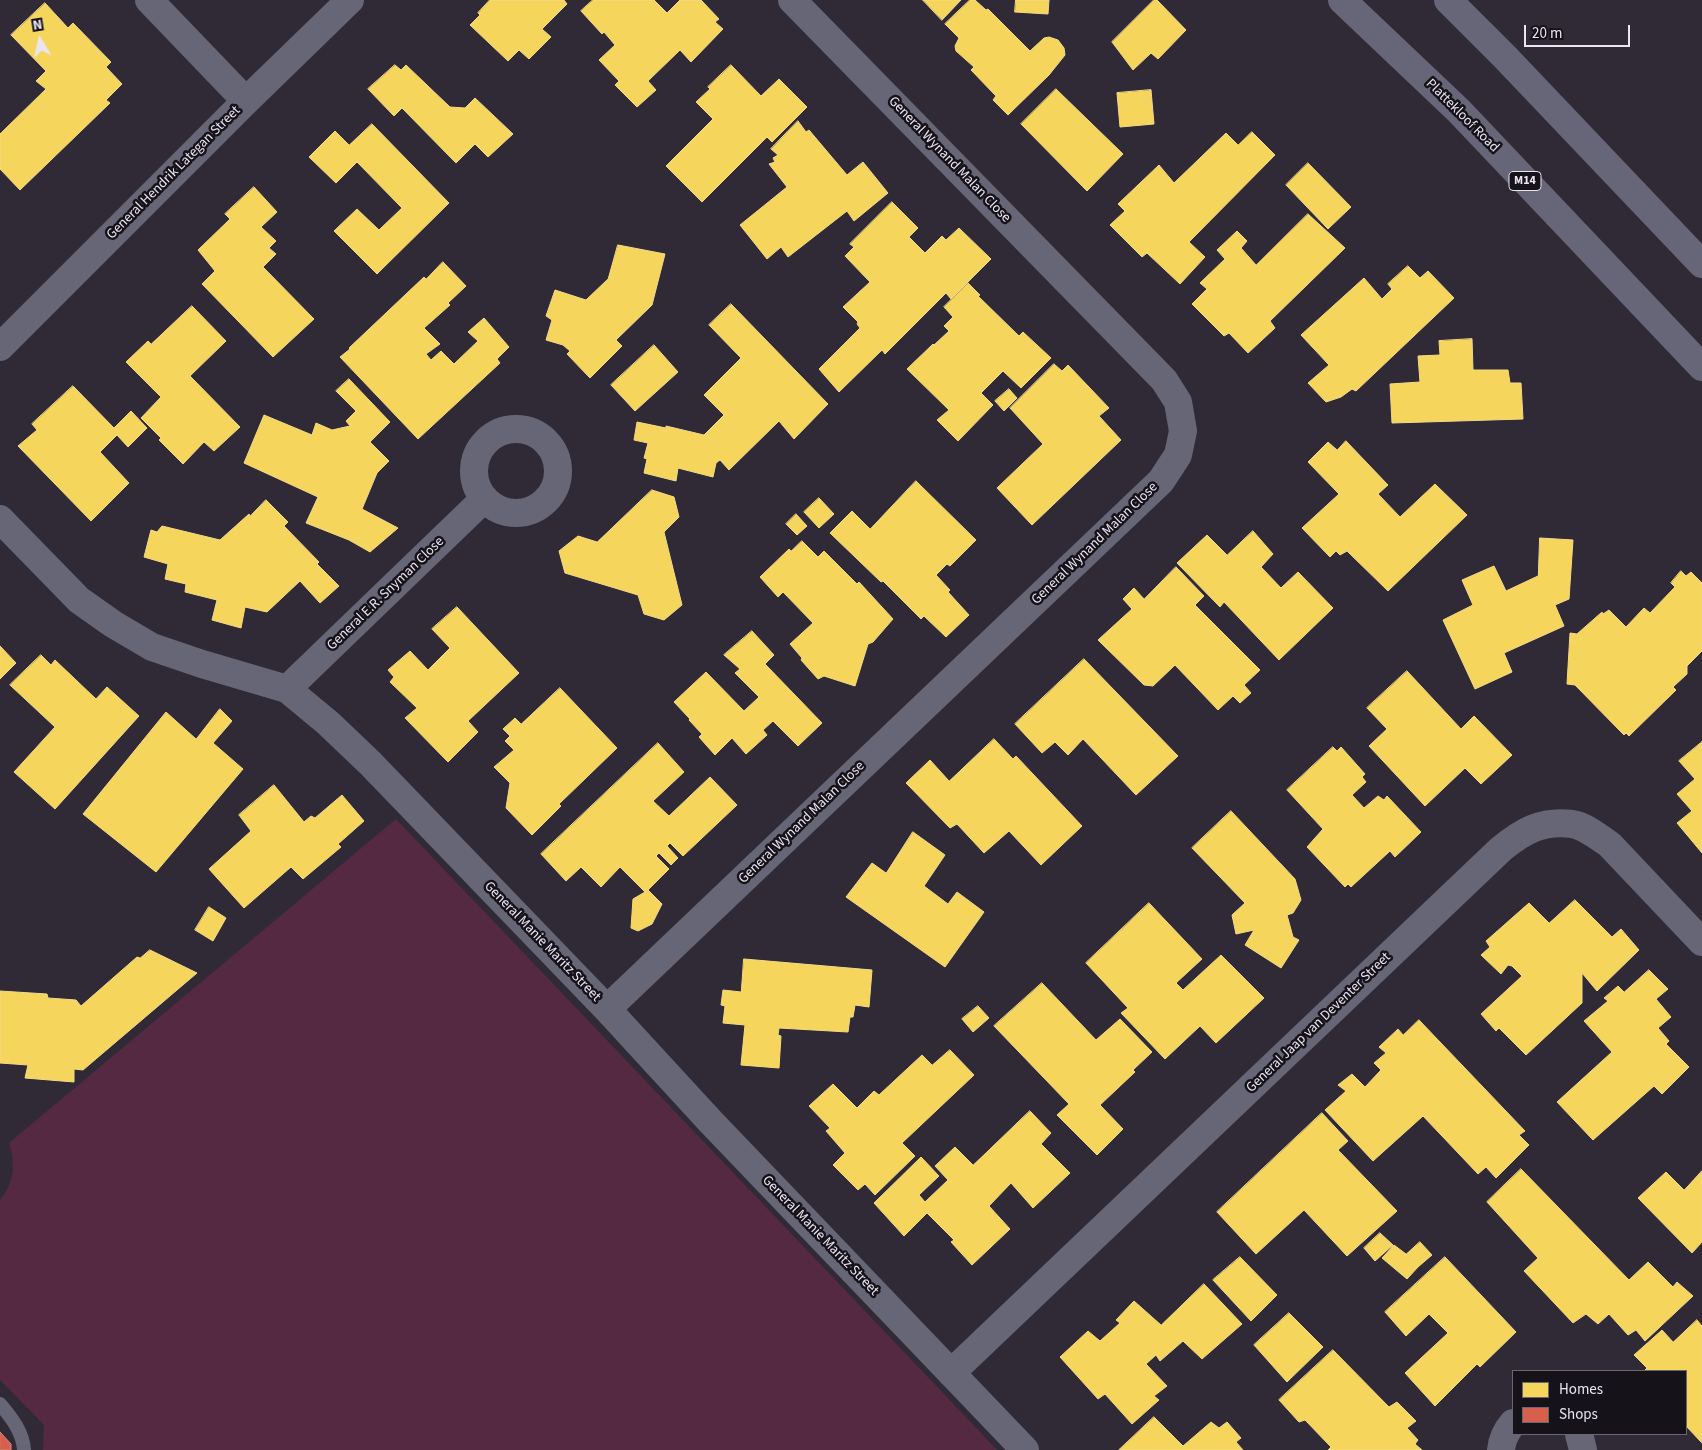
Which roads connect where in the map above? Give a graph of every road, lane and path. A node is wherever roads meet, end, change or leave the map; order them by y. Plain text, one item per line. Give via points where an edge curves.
1 (150, 0) edge
2 (350, 0) edge
3 (792, 0) edge
4 (1342, 0) edge
5 (1448, 0) edge
6 (246, 101) junction
7 (1702, 264) edge
8 (0, 347) edge
9 (1702, 367) edge
10 (484, 499) dead end
11 (0, 519) edge
12 (287, 689) junction
13 (1702, 942) edge
14 (607, 1009) junction
15 (951, 1373) junction
16 (0, 1404) edge
17 (1512, 1424) edge
18 (1579, 1435) edge
19 (24, 1450) edge
20 (1025, 1450) edge
21 (1501, 1450) edge
22 (1583, 1450) edge

1 - 6 street
2 - 6 street, General Hendrik Lategan Street
3 - 14 street, General Wynand Malan Close via 1164,380 1178,402 1183,431 1178,455 1161,481
4 - 9 main road, Plattekloof Road / M14 via 1459,111
5 - 7 main road
6 - 8 street, General Hendrik Lategan Street
10 - 12 street, General E.R. Snyman Close
11 - 12 street, General Manie Maritz Street via 79,600 113,624 152,647
12 - 14 street, General Manie Maritz Street via 370,764
13 - 15 street, General Jaap van Deventer Street via 1610,844 1594,833 1573,824 1548,824 1517,836
14 - 15 street, General Manie Maritz Street
15 - 20 street, General Manie Maritz Street
16 - 19 lane via 12,1418
17 - 21 street via 1504,1435
18 - 22 street

